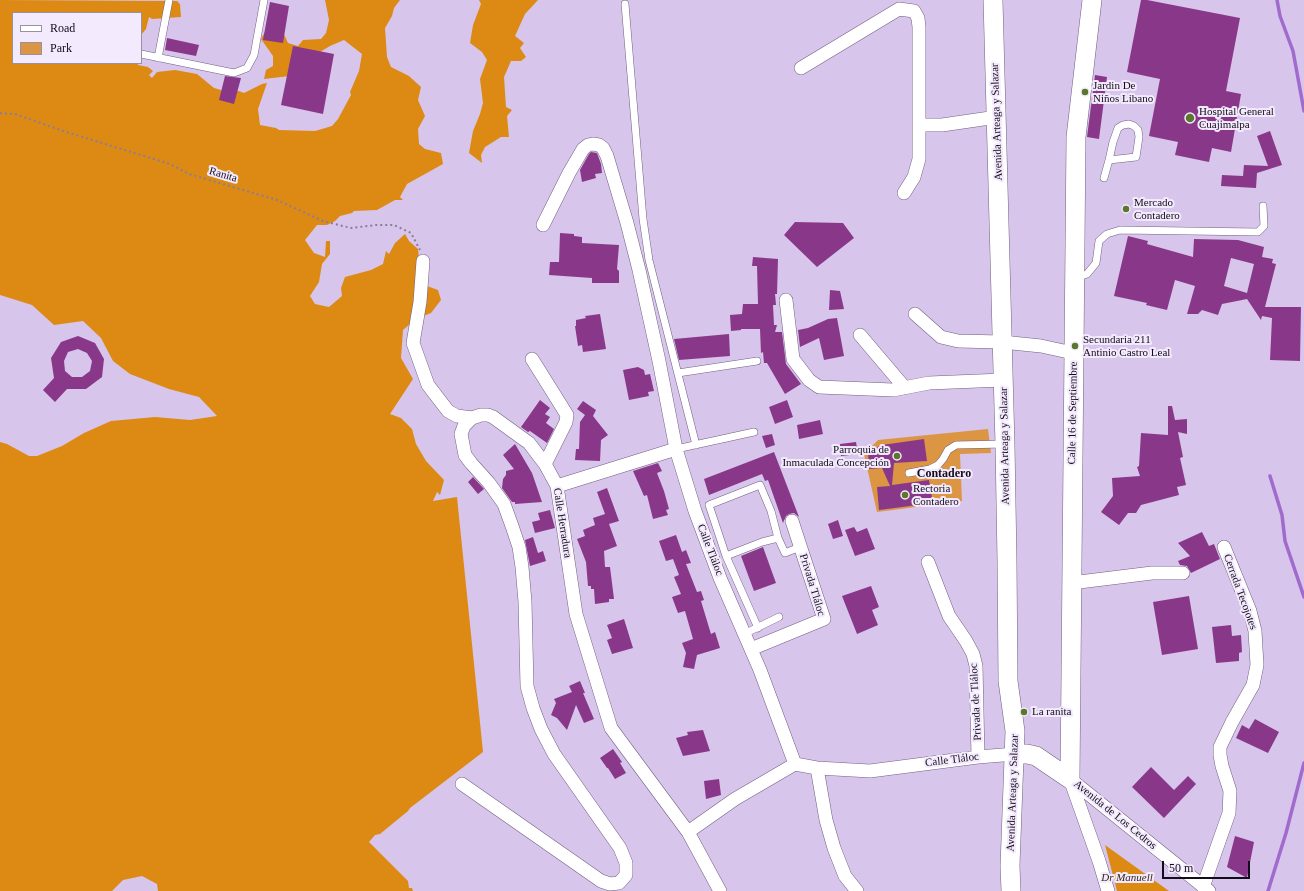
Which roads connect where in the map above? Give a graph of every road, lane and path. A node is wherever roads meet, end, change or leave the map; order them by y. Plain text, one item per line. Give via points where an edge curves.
1 (170, 0) edge
2 (264, 0) edge
3 (993, 0) edge
4 (1092, 0) edge
5 (625, 4) dead end
6 (142, 54) edge
7 (158, 58) junction
8 (801, 68) dead end
9 (0, 113) edge
10 (997, 117) junction
11 (918, 125) junction
12 (1109, 160) junction
13 (1104, 178) dead end
14 (904, 193) dead end
15 (1263, 206) dead end
16 (544, 225) dead end
17 (423, 261) joint
18 (1074, 279) junction
19 (786, 300) dead end
20 (915, 314) dead end
21 (860, 335) dead end
22 (1002, 342) junction
23 (1073, 353) junction
24 (532, 359) dead end
25 (758, 361) dead end
26 (678, 373) junction
27 (1003, 380) junction
28 (905, 388) junction
29 (472, 418) junction
30 (754, 432) dead end
31 (1005, 444) junction
32 (696, 445) junction
33 (676, 449) junction
34 (545, 464) junction
35 (909, 473) dead end
36 (557, 486) junction
37 (709, 505) junction
38 (695, 511) junction
39 (792, 521) dead end
40 (778, 538) junction
41 (800, 547) junction
42 (1224, 547) dead end
43 (726, 556) junction
44 (928, 562) dead end
45 (1183, 573) dead end
46 (1071, 583) junction
47 (779, 617) dead end
48 (758, 628) junction
49 (744, 634) junction
50 (751, 649) junction
51 (1014, 754) junction
52 (978, 757) junction
53 (795, 764) junction
54 (817, 768) junction
55 (1070, 779) junction
56 (462, 784) dead end
57 (688, 832) junction
58 (1206, 889) edge
59 (720, 891) edge
60 (856, 891) edge
61 (1011, 891) edge
62 (1108, 891) edge

1 - 7 lane
2 - 7 lane via 254,55 247,68 234,73
3 - 10 street, Avenida Arteaga y Salazar
4 - 18 street, Calle 16 de Septiembre via 1076,137
5 - 26 lane via 643,219 649,260
6 - 7 lane
8 - 11 street via 899,10 914,11 919,27
9 - 17 path, Ranita via 15,114 170,164 188,174 277,200 323,221 351,228 394,225 411,232 420,247
10 - 11 street via 942,125
10 - 22 street, Avenida Arteaga y Salazar
11 - 14 street via 919,159 914,176
12 - 12 lane via 1136,157 1139,137 1134,126 1129,124 1118,128
12 - 13 lane
15 - 18 lane via 1264,226 1258,232 1120,230 1107,234 1099,241 1096,263 1087,274
16 - 33 street, Calle Tláloc via 583,149 588,145 599,145 607,156 639,270
17 - 29 street, Calle Herradura via 413,343 428,385 444,406 457,416
18 - 23 street, Calle 16 de Septiembre
19 - 28 street via 793,359 809,380 819,387 893,390
20 - 22 street via 942,337 958,341
21 - 28 street
22 - 23 street via 1041,346
22 - 27 street, Avenida Arteaga y Salazar
23 - 46 street, Calle 16 de Septiembre
24 - 34 street via 567,415
25 - 26 lane
26 - 32 lane
27 - 28 street via 928,383
27 - 31 street, Avenida Arteaga y Salazar
29 - 34 street, Calle Herradura via 481,414 488,415 503,423 529,443
29 - 56 street via 464,426 461,434 465,455 504,504 518,547 526,602 527,686 533,708 554,754 620,848 626,863 626,875 619,883 601,881
30 - 32 lane
31 - 35 lane via 956,445 948,450 938,465
31 - 51 street, Avenida Arteaga y Salazar via 1008,682 1015,731
32 - 33 lane
33 - 36 street
33 - 38 street, Calle Tláloc
34 - 36 street, Calle Herradura
36 - 57 street, Calle Herradura via 576,614 611,728
37 - 38 lane
37 - 40 lane via 760,484
37 - 43 lane
38 - 49 street, Calle Tláloc
39 - 41 street, Privada Tláloc
40 - 41 lane via 785,553
40 - 43 lane
41 - 50 street, Privada Tláloc via 824,619
42 - 58 street, Cerrada Tecojotes via 1250,611 1255,630 1257,665 1253,685 1220,748 1222,766 1230,791 1229,813
43 - 48 lane
44 - 52 street, Privada de Tláloc via 949,616 973,654 976,666
45 - 46 street via 1152,573
46 - 55 street, Calle 16 de Septiembre
47 - 48 lane
48 - 49 lane
49 - 50 street, Calle Tláloc
50 - 53 street, Calle Tláloc
51 - 52 street, Calle Tláloc
51 - 55 street, Avenida de Los Cedros via 1036,756
51 - 61 street, Avenida Arteaga y Salazar
52 - 54 street, Calle Tláloc via 870,771
53 - 54 street, Calle Tláloc
53 - 57 street via 736,799
54 - 60 street via 826,820 834,848 845,876
55 - 58 street, Avenida de Los Cedros
55 - 62 street
57 - 59 street, Calle Herradura

